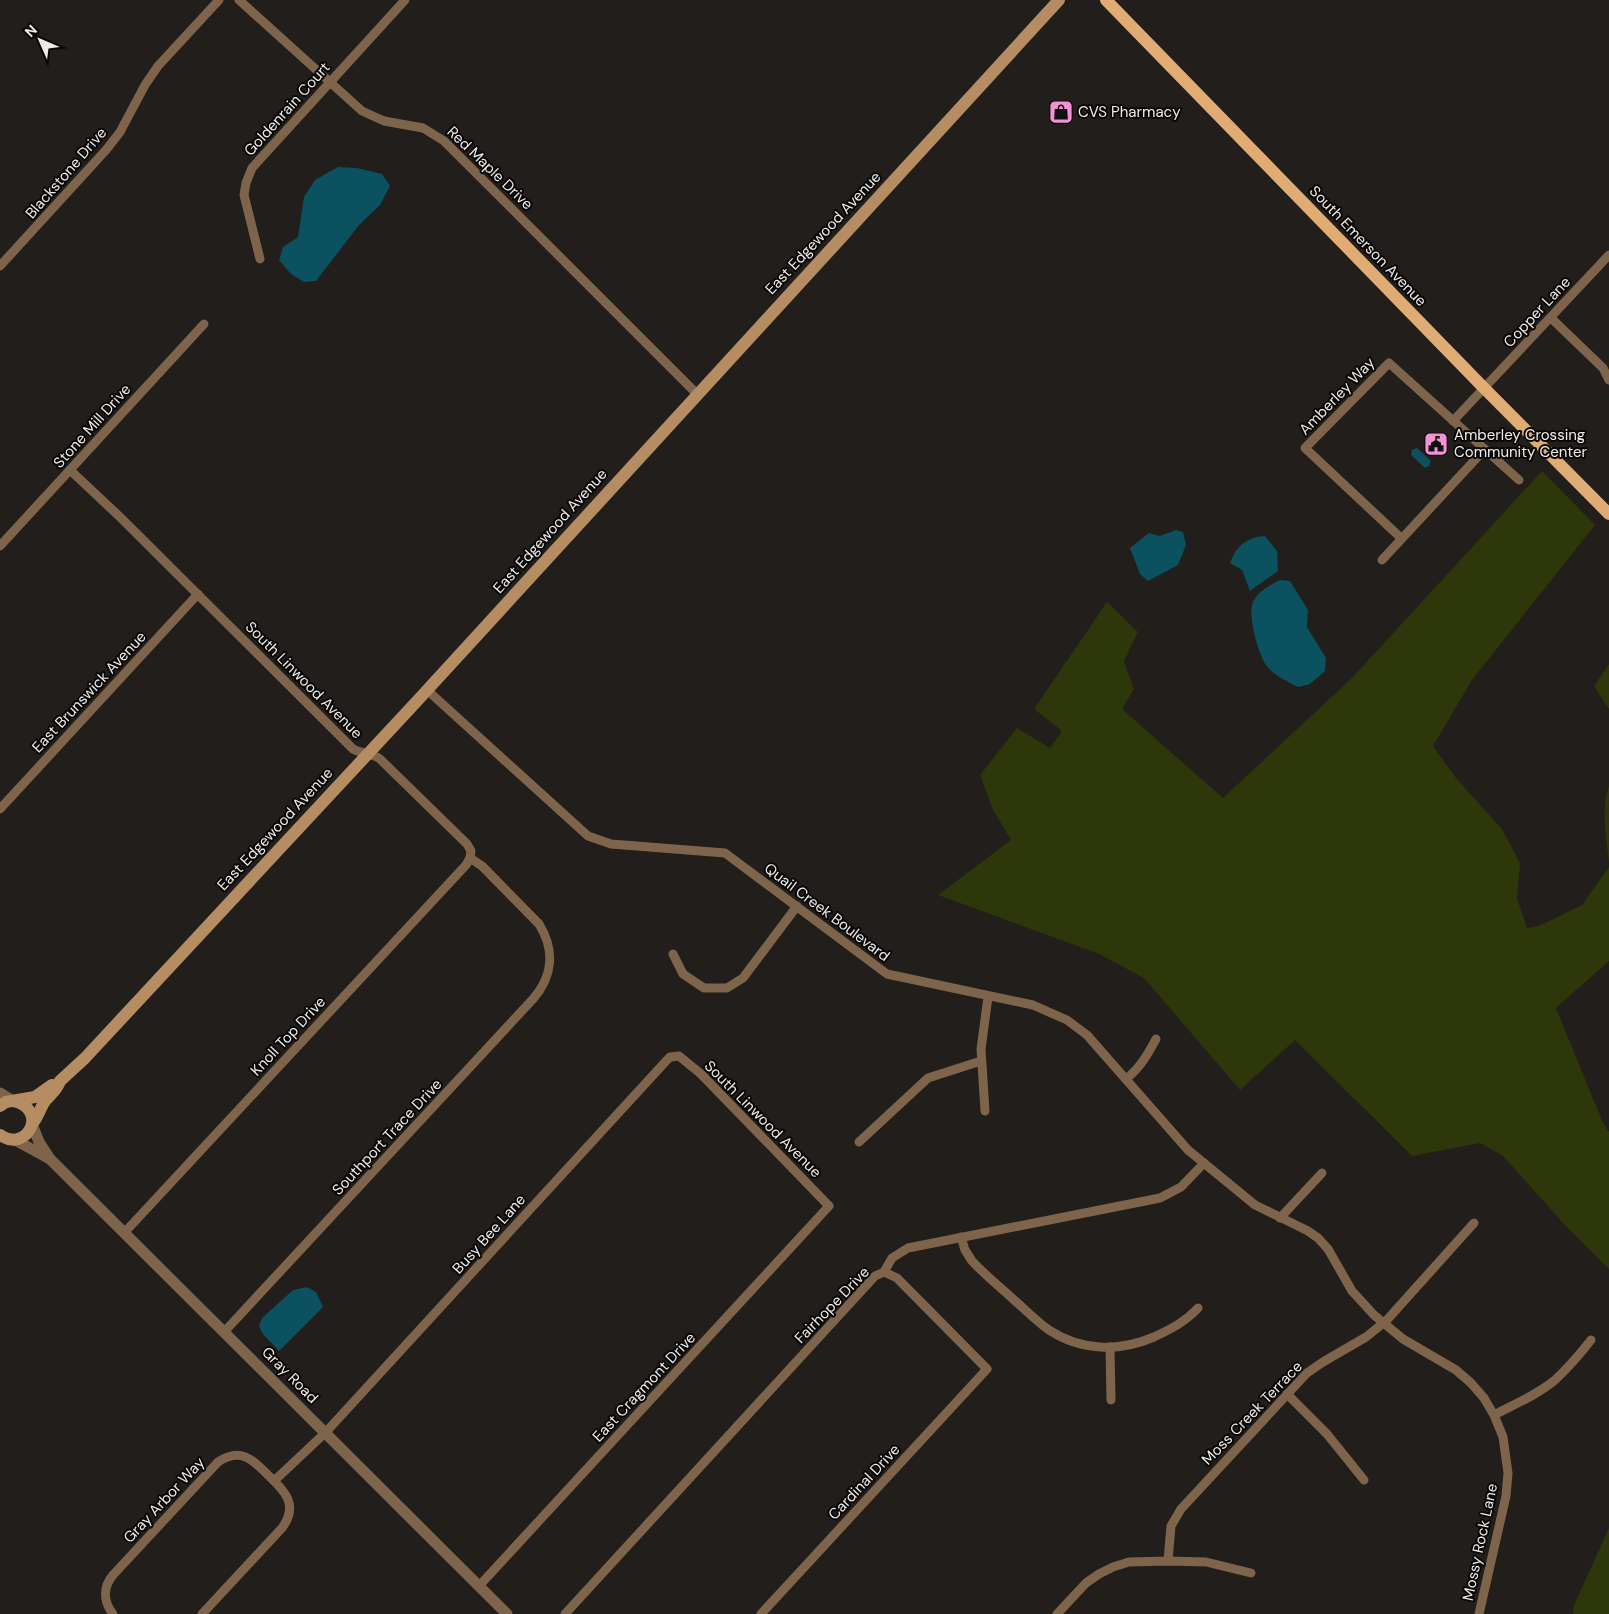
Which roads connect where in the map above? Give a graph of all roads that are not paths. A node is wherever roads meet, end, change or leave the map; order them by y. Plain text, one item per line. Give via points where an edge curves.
1 (219, 0) edge
2 (239, 0) edge
3 (405, 0) edge
4 (1060, 0) edge
5 (1106, 0) edge
6 (329, 83) junction
7 (1609, 255) edge
8 (260, 259) dead end
9 (0, 266) edge
10 (1551, 318) junction
11 (204, 324) dead end
12 (1609, 380) edge
13 (1483, 388) junction
14 (697, 394) junction
15 (1453, 421) junction
16 (1485, 449) junction
17 (70, 470) junction
18 (1520, 480) dead end
19 (1609, 514) edge
20 (1401, 538) junction
21 (0, 546) edge
22 (1382, 560) dead end
23 (198, 594) junction
24 (427, 690) junction
25 (367, 754) junction
26 (0, 809) edge
27 (470, 858) junction
28 (797, 906) junction
29 (550, 951) joint
30 (673, 954) dead end
31 (988, 997) junction
32 (1156, 1038) dead end
33 (674, 1056) joint
34 (981, 1061) junction
35 (1126, 1079) junction
36 (60, 1082) junction
37 (0, 1093) edge
38 (13, 1101) junction
39 (0, 1106) edge
40 (985, 1111) dead end
41 (32, 1124) junction
42 (0, 1135) edge
43 (15, 1140) junction
44 (860, 1142) dead end
45 (0, 1149) edge
46 (50, 1159) junction
47 (1204, 1163) junction
48 (1322, 1173) dead end
49 (829, 1206) joint
50 (1280, 1218) junction
51 (1474, 1223) dead end
52 (125, 1232) junction
53 (961, 1237) junction
54 (884, 1272) junction
55 (1198, 1308) dead end
56 (1383, 1324) junction
57 (225, 1331) junction
58 (1591, 1340) dead end
59 (1110, 1348) junction
60 (1286, 1394) junction
61 (1111, 1400) dead end
62 (1494, 1415) junction
63 (326, 1432) junction
64 (1364, 1480) dead end
65 (274, 1481) junction
66 (1168, 1561) junction
67 (1250, 1573) dead end
68 (479, 1586) junction
69 (113, 1614) edge
70 (202, 1614) edge
71 (507, 1614) edge
72 (564, 1614) edge
73 (761, 1614) edge
74 (1057, 1614) edge
75 (1479, 1614) edge

1 - 9 street, Blackstone Drive via 158,66 120,132 101,157
2 - 6 street, Red Maple Drive
3 - 6 street, Goldenrain Court
4 - 14 main road, East Edgewood Avenue
5 - 13 main road, South Emerson Avenue
6 - 8 street, Goldenrain Court via 257,162 246,183 246,208
6 - 14 street, Red Maple Drive via 368,115 392,124 423,128 444,141
7 - 10 street, Copper Lane
10 - 12 street via 1603,368
10 - 13 street, Copper Lane
11 - 17 street, Stone Mill Drive
13 - 15 street, Copper Lane
13 - 19 main road, South Emerson Avenue
14 - 24 main road, East Edgewood Avenue
15 - 16 street
15 - 20 street, Amberley Way via 1389,363 1305,448
16 - 18 street
16 - 20 street
17 - 21 street, Stone Mill Drive
17 - 23 street, South Linwood Avenue
20 - 22 street
23 - 25 street, South Linwood Avenue via 353,749
23 - 26 street, East Brunswick Avenue
24 - 25 main road, East Edgewood Avenue
24 - 28 street, Quail Creek Boulevard via 588,836 611,844 725,853
25 - 27 street, South Linwood Avenue via 380,758 467,844
25 - 36 main road, East Edgewood Avenue
27 - 29 street, South Linwood Avenue via 534,917 544,932
27 - 52 street, Knoll Top Drive
28 - 30 street via 743,978 727,988 704,988 684,974
28 - 31 street, Quail Creek Boulevard via 887,974
29 - 57 street, Southport Trace Drive via 548,977 533,1000
31 - 34 street
31 - 35 street, Quail Creek Boulevard via 1033,1006 1067,1020 1092,1040
32 - 35 street via 1146,1057
33 - 49 street, South Linwood Avenue via 682,1058 701,1074
33 - 63 street, Busy Bee Lane
34 - 40 street
34 - 44 street via 928,1078
35 - 47 street, Quail Creek Boulevard via 1181,1142
36 - 38 main road, East Edgewood Avenue via 35,1097
36 - 41 main road, East Edgewood Avenue
37 - 38 street
38 - 39 main road, East Edgewood Avenue
38 - 41 main road via 30,1110
41 - 43 main road, East Edgewood Avenue via 26,1135
41 - 46 street, Gray Road
42 - 43 main road
43 - 45 main road
43 - 46 street, Gray Road
46 - 52 street, Gray Road
47 - 50 street, Quail Creek Boulevard via 1255,1205
47 - 53 street, Fairhope Drive via 1181,1187 1160,1198
48 - 50 street
49 - 68 street, East Cragmont Drive
50 - 56 street, Mossy Rock Lane via 1308,1231 1322,1242 1352,1291
51 - 56 street, Moss Creek Terrace
52 - 57 street, Gray Road
53 - 54 street, Fairhope Drive via 902,1251 892,1258
53 - 59 street via 972,1261 1043,1325 1071,1341
54 - 72 street, Fairhope Drive via 875,1276
54 - 73 street, Cardinal Drive via 897,1278 987,1369
55 - 59 street via 1171,1330 1141,1342
56 - 60 street, Moss Creek Terrace via 1366,1338 1313,1368
56 - 62 street, Mossy Rock Lane via 1462,1375 1484,1398
57 - 63 street, Gray Road
58 - 62 street via 1555,1380
59 - 61 street
60 - 64 street via 1322,1429
60 - 66 street, Moss Creek Terrace via 1181,1509 1170,1526
62 - 75 street, Mossy Rock Lane via 1506,1449 1508,1476
63 - 65 street, Busy Bee Lane
63 - 68 street, Gray Road
65 - 69 street, Gray Arbor Way via 247,1457 224,1457 108,1581 105,1596
65 - 70 street, Gray Arbor Way via 288,1498 287,1521
66 - 67 street via 1206,1562
66 - 74 street via 1129,1562 1099,1574
68 - 71 street, Gray Road

